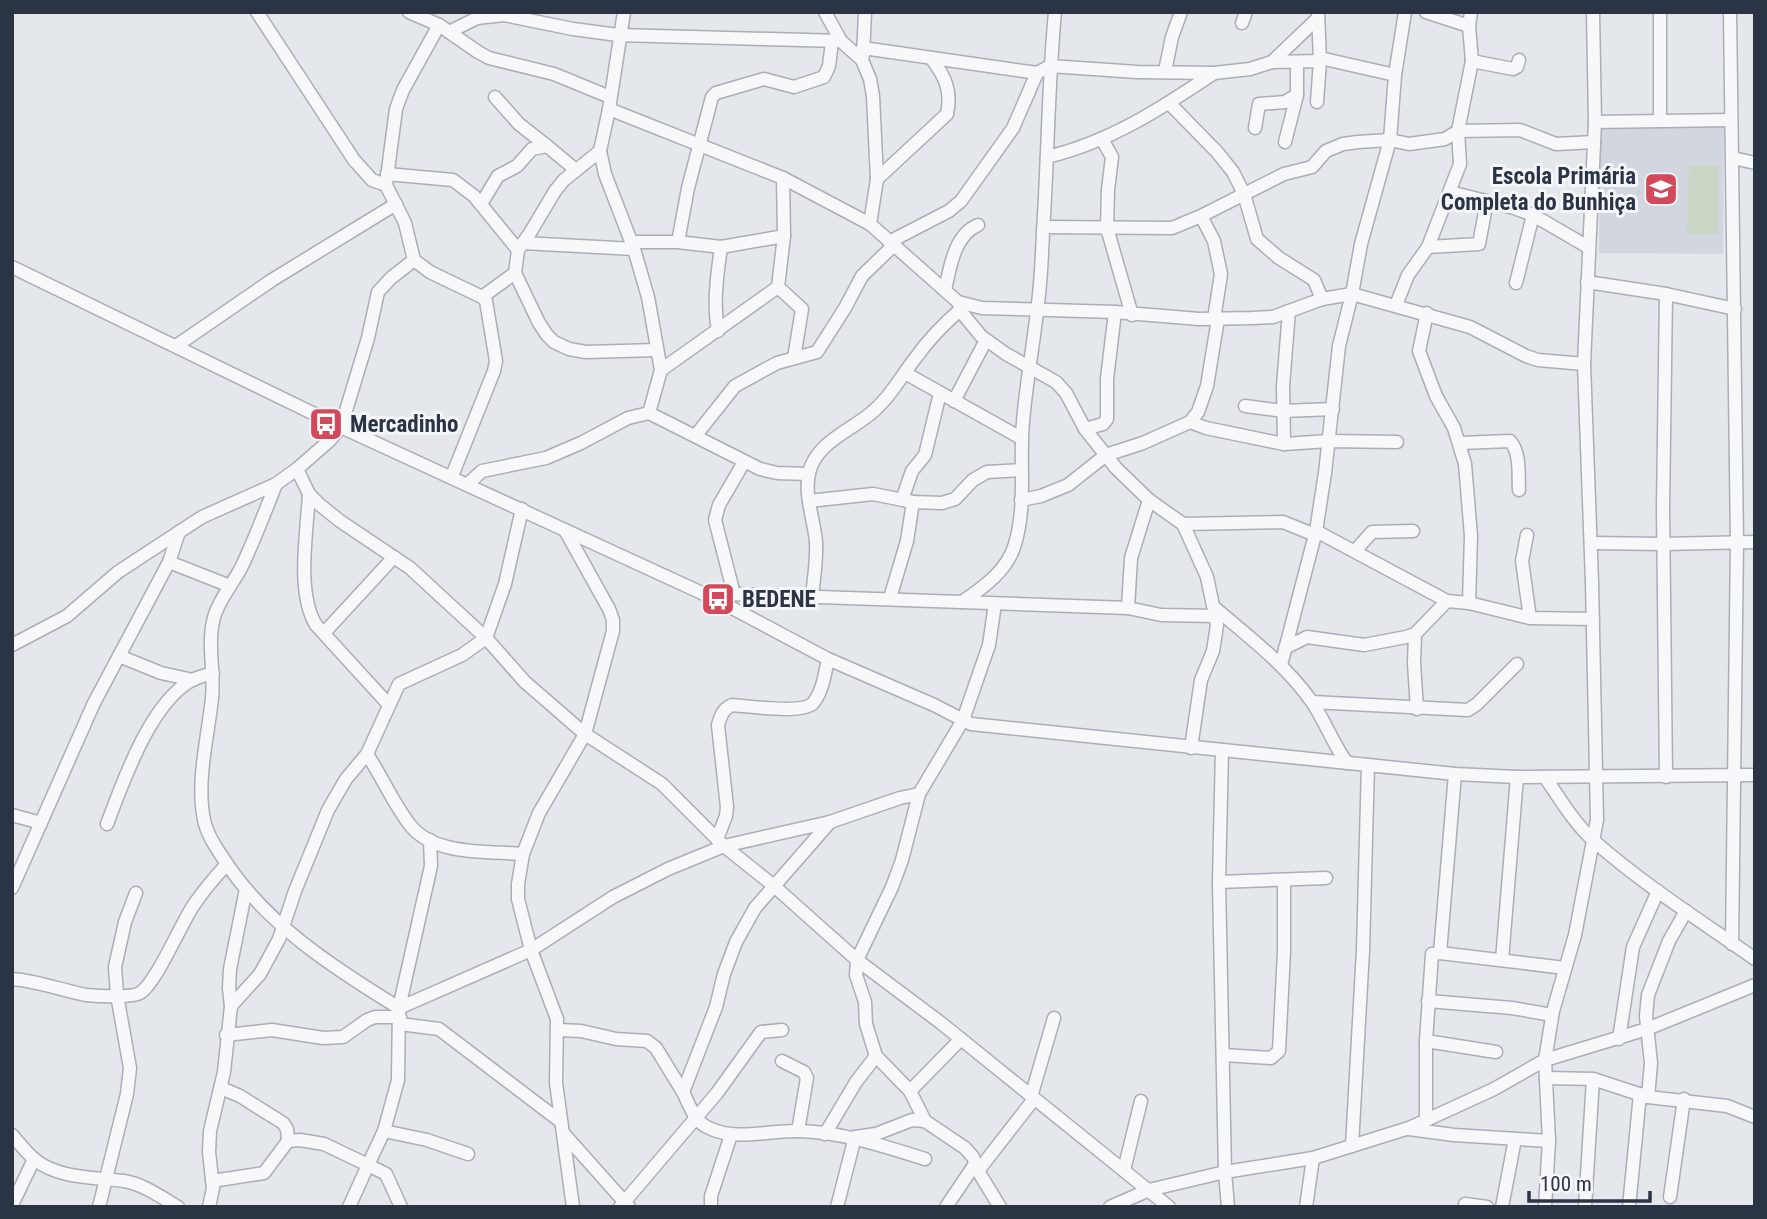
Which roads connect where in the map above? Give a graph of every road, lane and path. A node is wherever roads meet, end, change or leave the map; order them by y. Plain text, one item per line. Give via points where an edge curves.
1 (257, 12) edge
2 (409, 12) edge
3 (624, 12) edge
4 (825, 12) edge
5 (865, 12) edge
6 (1055, 12) edge
7 (1181, 12) edge
8 (1405, 12) edge
9 (1426, 12) edge
10 (1471, 12) edge
11 (1593, 12) edge
12 (1660, 12) edge
13 (1730, 12) edge
14 (505, 13) edge
15 (1318, 15) edge
16 (440, 23) edge
17 (1469, 26) junction
18 (618, 35) junction
19 (836, 42) junction
20 (863, 54) junction
21 (931, 58) junction
22 (1320, 60) junction
23 (1519, 60) dead end
24 (1472, 61) junction
25 (1272, 62) junction
26 (1297, 62) junction
27 (1050, 66) junction
28 (1165, 71) junction
29 (1214, 72) junction
30 (1037, 73) junction
31 (1395, 75) junction
32 (1297, 95) junction
33 (495, 97) dead end
34 (1317, 102) dead end
35 (610, 103) junction
36 (1169, 103) junction
37 (1731, 120) junction
38 (1660, 121) junction
39 (1595, 122) junction
40 (1255, 128) dead end
41 (1458, 131) junction
42 (1102, 139) junction
43 (1390, 140) junction
44 (1285, 142) dead end
45 (1594, 142) junction
46 (547, 146) junction
47 (701, 146) junction
48 (600, 150) junction
49 (1047, 156) junction
50 (1733, 158) junction
51 (1755, 163) edge
52 (576, 170) junction
53 (783, 177) junction
54 (877, 179) junction
55 (386, 180) junction
56 (1450, 192) junction
57 (1244, 194) junction
58 (1487, 201) junction
59 (396, 204) junction
60 (481, 204) junction
61 (1533, 215) junction
62 (1201, 216) junction
63 (870, 224) junction
64 (978, 225) dead end
65 (1044, 228) junction
66 (1107, 228) junction
67 (784, 236) junction
68 (678, 242) junction
69 (891, 244) junction
70 (632, 245) junction
71 (520, 247) junction
72 (721, 247) junction
73 (1428, 247) junction
74 (1588, 247) junction
75 (414, 260) junction
76 (12, 267) edge
77 (515, 273) junction
78 (1587, 282) junction
79 (1516, 283) dead end
80 (778, 288) junction
81 (945, 290) junction
82 (1666, 294) junction
83 (1352, 295) junction
84 (482, 297) junction
85 (1322, 299) junction
86 (959, 305) junction
87 (1396, 305) junction
88 (1038, 309) junction
89 (1735, 309) junction
90 (1115, 312) junction
91 (1289, 312) junction
92 (1427, 313) junction
93 (1132, 315) junction
94 (1216, 319) junction
95 (718, 331) junction
96 (986, 340) junction
97 (176, 346) junction
98 (657, 350) junction
99 (794, 358) junction
100 (1584, 364) junction
101 (1029, 367) junction
102 (661, 370) junction
103 (905, 373) junction
104 (940, 393) junction
105 (954, 401) junction
106 (1245, 407) dead end
107 (1333, 409) junction
108 (1283, 411) junction
109 (649, 413) junction
110 (1189, 422) junction
111 (341, 427) junction
112 (1085, 429) junction
113 (696, 435) junction
114 (1021, 438) junction
115 (1329, 440) junction
116 (1397, 442) dead end
117 (1460, 443) junction
118 (1284, 444) junction
119 (1107, 455) junction
120 (744, 462) junction
121 (297, 469) junction
122 (1021, 470) junction
123 (809, 474) junction
124 (452, 476) junction
125 (276, 484) junction
126 (468, 484) junction
127 (1519, 490) dead end
128 (309, 494) junction
129 (1021, 500) junction
130 (1149, 500) junction
131 (808, 501) junction
132 (907, 501) junction
133 (522, 509) junction
134 (1183, 524) junction
135 (565, 530) junction
136 (1413, 531) dead end
137 (179, 532) junction
138 (1315, 533) junction
139 (1527, 535) dead end
140 (1737, 542) junction
141 (1755, 542) edge
142 (1591, 543) junction
143 (1663, 544) junction
144 (1355, 551) junction
145 (394, 557) junction
146 (169, 562) junction
147 (995, 577) junction
148 (230, 586) junction
149 (734, 594) junction
150 (812, 596) junction
151 (890, 598) junction
152 (717, 600) junction
153 (1447, 601) junction
154 (962, 602) junction
155 (1469, 603) junction
156 (993, 604) junction
157 (1128, 608) junction
158 (1216, 612) junction
159 (1530, 618) junction
160 (1593, 619) junction
161 (324, 634) junction
162 (1415, 634) junction
163 (486, 638) junction
164 (12, 645) edge
165 (1285, 648) junction
166 (119, 656) junction
167 (828, 659) junction
168 (1517, 664) dead end
169 (1280, 665) junction
170 (213, 673) junction
171 (193, 680) junction
172 (1312, 702) junction
173 (389, 705) junction
174 (1418, 709) junction
175 (963, 720) junction
176 (584, 734) junction
177 (1191, 748) junction
178 (1222, 750) junction
179 (368, 754) junction
180 (1347, 763) junction
181 (1368, 765) junction
182 (1455, 774) junction
183 (1755, 775) edge
184 (1597, 776) junction
185 (1734, 776) junction
186 (1517, 777) junction
187 (1545, 777) junction
188 (1666, 777) junction
189 (919, 794) junction
190 (12, 815) edge
191 (830, 822) junction
192 (41, 823) junction
193 (107, 824) dead end
194 (430, 840) junction
195 (1593, 840) junction
196 (720, 843) junction
197 (523, 854) junction
198 (227, 864) junction
199 (1326, 878) dead end
200 (1283, 880) junction
201 (1219, 882) junction
202 (774, 886) junction
203 (12, 888) edge
204 (246, 889) junction
205 (1658, 891) junction
206 (136, 893) dead end
207 (1686, 911) junction
208 (283, 926) junction
209 (1732, 944) junction
210 (531, 950) junction
211 (1440, 953) junction
212 (1755, 959) edge
213 (857, 960) junction
214 (1502, 960) junction
215 (1565, 968) junction
216 (12, 979) edge
217 (1755, 985) edge
218 (117, 995) junction
219 (1428, 1001) junction
220 (231, 1006) junction
221 (1552, 1015) junction
222 (400, 1016) junction
223 (1054, 1018) dead end
224 (1647, 1029) junction
225 (558, 1030) junction
226 (782, 1030) dead end
227 (226, 1035) junction
228 (961, 1039) junction
229 (1619, 1039) junction
230 (1426, 1041) junction
231 (1496, 1052) dead end
232 (1223, 1055) junction
233 (876, 1056) junction
234 (1545, 1060) junction
235 (782, 1061) dead end
236 (1546, 1078) junction
237 (1593, 1079) junction
238 (221, 1088) junction
239 (910, 1091) junction
240 (683, 1092) junction
241 (1644, 1096) junction
242 (1033, 1098) junction
243 (1684, 1099) junction
244 (1141, 1101) dead end
245 (1755, 1117) edge
246 (696, 1118) junction
247 (1426, 1120) junction
248 (925, 1121) junction
249 (561, 1126) junction
250 (1409, 1128) junction
251 (384, 1131) junction
252 (798, 1131) junction
253 (825, 1134) junction
254 (12, 1135) edge
255 (731, 1135) junction
256 (855, 1137) junction
257 (1515, 1139) junction
258 (288, 1141) junction
259 (1549, 1141) junction
260 (1352, 1146) junction
261 (468, 1154) dead end
262 (1313, 1158) junction
263 (34, 1159) junction
264 (925, 1159) dead end
265 (368, 1165) junction
266 (977, 1168) junction
267 (1124, 1170) junction
268 (1225, 1172) junction
269 (106, 1180) junction
270 (212, 1181) junction
271 (1149, 1190) junction
272 (1671, 1197) dead end
273 (1310, 1204) edge
274 (1465, 1204) dead end
275 (12, 1205) edge
276 (624, 1205) edge
277 (99, 1207) edge
278 (178, 1207) edge
279 (209, 1207) edge
280 (349, 1207) edge
281 (401, 1207) edge
282 (573, 1207) edge
283 (711, 1207) edge
284 (837, 1207) edge
285 (946, 1207) edge
286 (1000, 1207) edge
287 (1110, 1207) edge
288 (1169, 1207) edge
289 (1228, 1207) edge
290 (1487, 1207) edge
291 (1502, 1207) edge
292 (1545, 1207) edge
293 (1585, 1207) edge
294 (1629, 1207) edge

1 - 55 street via 354,160 372,180
2 - 16 street
3 - 18 street
4 - 19 street
5 - 20 street
6 - 27 street
7 - 28 street
8 - 31 street
9 - 17 street
10 - 17 street
11 - 39 street
12 - 38 street
13 - 37 street
14 - 16 street
14 - 18 street
15 - 22 street
15 - 25 street
16 - 35 street via 489,58 554,74
16 - 55 street via 396,109
17 - 24 street
18 - 19 street
18 - 35 street
19 - 20 street
19 - 47 street via 824,77 794,87 764,79 716,93
20 - 21 street
20 - 54 street via 873,96
21 - 30 street
21 - 54 street via 948,87 947,114
22 - 26 street
22 - 31 street
22 - 34 street
23 - 24 street via 1513,69
24 - 41 street
25 - 26 street
25 - 29 street
26 - 32 street
27 - 28 street
27 - 30 street
27 - 49 street
28 - 29 street
29 - 36 street
30 - 69 street via 1013,128 961,201
31 - 43 street
32 - 40 street via 1284,102 1259,104
32 - 44 street
33 - 46 street
35 - 47 street
35 - 48 street
36 - 42 street
36 - 57 street via 1217,152
37 - 38 street
37 - 50 street
38 - 39 street
39 - 45 street
41 - 43 street via 1430,142
41 - 45 street via 1520,130 1556,144
41 - 56 street via 1460,164
42 - 49 street
42 - 66 street via 1112,157
43 - 57 street via 1343,144 1326,152 1312,167 1284,174
43 - 83 street
45 - 74 street
46 - 52 street
46 - 60 street via 533,149 517,166 498,176
47 - 53 street
47 - 68 street
48 - 52 street
48 - 70 street
49 - 65 street
50 - 51 street
50 - 89 street
52 - 71 street via 555,191
53 - 63 street
53 - 67 street
54 - 63 street
55 - 59 street
55 - 60 street via 453,180
56 - 58 street
56 - 73 street
57 - 62 street
57 - 85 street via 1257,239 1314,280
58 - 61 street
58 - 73 street via 1479,244
59 - 75 street
59 - 97 street
60 - 71 street
61 - 74 street
61 - 79 street
62 - 66 street via 1172,228
62 - 94 street via 1213,240 1221,274
63 - 69 street
64 - 81 street via 961,241
65 - 66 street
65 - 88 street
66 - 93 street
67 - 72 street
67 - 80 street
68 - 70 street
68 - 72 street
69 - 81 street
69 - 99 street via 862,276 821,347 811,355
70 - 71 street
70 - 98 street via 648,297
71 - 77 street
72 - 95 street via 715,291
73 - 87 street via 1408,275
74 - 78 street
75 - 84 street
75 - 111 street via 378,292
76 - 97 street
77 - 84 street
77 - 98 street via 539,323 554,342 586,352
78 - 82 street
78 - 100 street
80 - 95 street
80 - 99 street via 802,309
81 - 86 street
82 - 89 street
82 - 143 street
83 - 85 street
83 - 87 street
83 - 107 street via 1339,346
84 - 124 street via 489,310 496,361
85 - 91 street
86 - 88 street
86 - 96 street
86 - 103 street
87 - 92 street
88 - 90 street
88 - 101 street
89 - 140 street
90 - 93 street
90 - 112 street via 1107,419
91 - 94 street
91 - 108 street
92 - 100 street via 1470,327 1525,356
92 - 117 street via 1419,352
93 - 94 street
94 - 110 street via 1207,386 1198,412
95 - 102 street
96 - 101 street
96 - 105 street
97 - 111 street
98 - 102 street
99 - 113 street via 735,386
100 - 142 street
101 - 112 street via 1066,393
101 - 114 street
102 - 109 street
103 - 104 street
103 - 123 street via 888,398 825,446
104 - 105 street
104 - 132 street via 925,455 912,471
105 - 114 street
106 - 108 street
107 - 108 street
107 - 115 street
108 - 118 street
109 - 113 street
109 - 126 street via 628,418 546,458 482,471
110 - 118 street
110 - 119 street
111 - 121 street
111 - 124 street
112 - 119 street
113 - 120 street
114 - 122 street
115 - 116 street
115 - 118 street
115 - 138 street
117 - 127 street via 1510,441 1516,451
117 - 155 street via 1470,523
119 - 129 street via 1068,485
119 - 130 street
120 - 123 street via 760,470
120 - 149 street via 715,520
121 - 125 street
121 - 128 street
122 - 129 street
122 - 132 street via 987,472 951,501
123 - 131 street
124 - 126 street
125 - 137 street
125 - 148 street
126 - 133 street
128 - 145 street
128 - 161 street via 306,595 310,615
129 - 147 street via 1015,546
130 - 134 street
130 - 157 street via 1131,558
131 - 132 street via 873,494
131 - 150 street via 816,539
132 - 151 street via 907,541
133 - 135 street
133 - 163 street via 505,584
134 - 138 street via 1278,522
134 - 158 street via 1207,577
135 - 152 street
135 - 176 street via 614,620
136 - 144 street via 1372,532
137 - 146 street
137 - 164 street via 118,572 67,616
138 - 144 street
138 - 165 street
139 - 159 street via 1522,561
140 - 141 street
140 - 143 street
140 - 185 street
142 - 143 street
142 - 160 street
143 - 188 street
144 - 153 street
145 - 161 street
145 - 163 street
146 - 148 street
146 - 166 street
147 - 154 street
147 - 156 street
148 - 170 street via 209,638
149 - 150 street
149 - 152 street
150 - 151 street
151 - 154 street
152 - 167 street
153 - 155 street
153 - 162 street
154 - 156 street
155 - 159 street
156 - 157 street
156 - 175 street via 989,646
157 - 158 street via 1161,615
158 - 169 street
158 - 177 street via 1216,640 1201,680
159 - 160 street
160 - 184 street
161 - 173 street
162 - 165 street via 1364,645 1307,637
162 - 174 street
163 - 173 street via 462,655 401,682
163 - 176 street via 525,682
165 - 169 street
166 - 171 street
166 - 192 street
167 - 175 street
167 - 196 street via 811,705 732,705 721,714 718,725 727,807
168 - 174 street via 1472,708
169 - 172 street
170 - 171 street
170 - 198 street via 201,789 204,820
171 - 193 street via 164,708 136,749
172 - 174 street
172 - 180 street
173 - 179 street
175 - 177 street via 983,727
175 - 189 street
176 - 196 street via 662,784
176 - 197 street via 539,813
177 - 178 street
178 - 180 street
178 - 201 street
179 - 194 street via 411,826
179 - 208 street via 328,810
180 - 181 street
181 - 182 street
181 - 260 street
182 - 186 street
182 - 211 street
183 - 185 street
184 - 187 street
184 - 188 street
184 - 195 street
185 - 188 street
185 - 209 street
186 - 187 street
186 - 214 street
187 - 195 street
189 - 191 street
189 - 213 street via 895,878
190 - 192 street
191 - 196 street
191 - 202 street
192 - 203 street
194 - 197 street via 468,850
194 - 222 street via 431,866
195 - 205 street
195 - 215 street
196 - 202 street
196 - 210 street via 613,897
197 - 210 street via 518,899
198 - 204 street
198 - 218 street via 194,904 141,993
199 - 200 street
200 - 201 street
200 - 232 street via 1279,1051 1270,1058
201 - 232 street
202 - 213 street
202 - 240 street via 736,942
204 - 208 street
204 - 220 street via 230,970
205 - 207 street
205 - 229 street via 1633,947
206 - 218 street via 115,967
207 - 209 street
207 - 224 street via 1648,995
208 - 220 street via 260,974
208 - 222 street
209 - 212 street
210 - 222 street
210 - 225 street
211 - 214 street
211 - 219 street via 1430,958
213 - 228 street
213 - 233 street via 856,975
214 - 215 street
215 - 221 street
216 - 218 street via 87,995
217 - 224 street
218 - 269 street via 130,1068
219 - 221 street
219 - 230 street
220 - 227 street
221 - 234 street
222 - 227 street via 366,1020 343,1037 272,1030
222 - 249 street via 439,1029
222 - 251 street via 398,1080
223 - 242 street
224 - 229 street
224 - 241 street via 1651,1063
225 - 240 street via 647,1041
225 - 249 street via 555,1056
226 - 246 street via 761,1032
227 - 238 street
228 - 239 street
228 - 242 street
229 - 234 street
230 - 231 street
230 - 247 street
232 - 268 street
233 - 239 street
233 - 253 street
234 - 236 street
234 - 247 street
235 - 252 street via 804,1072 807,1079
236 - 237 street
236 - 259 street
237 - 241 street
237 - 293 street
238 - 258 street via 283,1123
238 - 270 street via 210,1131
239 - 248 street
240 - 246 street
241 - 243 street
241 - 294 street
242 - 266 street
242 - 267 street
243 - 245 street via 1727,1105
243 - 272 street
244 - 267 street
246 - 255 street via 704,1126
246 - 276 street
247 - 250 street
248 - 256 street via 912,1120
248 - 266 street via 965,1148
249 - 276 street
249 - 282 street
250 - 257 street
250 - 260 street
251 - 261 street
251 - 265 street
252 - 253 street
252 - 255 street
253 - 256 street
254 - 263 street
255 - 283 street
256 - 264 street
256 - 284 street
257 - 259 street
257 - 291 street
258 - 265 street via 324,1144
258 - 270 street via 264,1173
259 - 292 street
260 - 262 street
262 - 268 street
262 - 273 street
263 - 269 street via 60,1172
263 - 275 street
265 - 280 street
265 - 281 street via 386,1174
266 - 285 street
266 - 286 street
267 - 271 street
268 - 271 street
268 - 289 street
269 - 277 street
269 - 278 street via 141,1186
270 - 279 street
271 - 287 street
271 - 288 street
274 - 290 street

